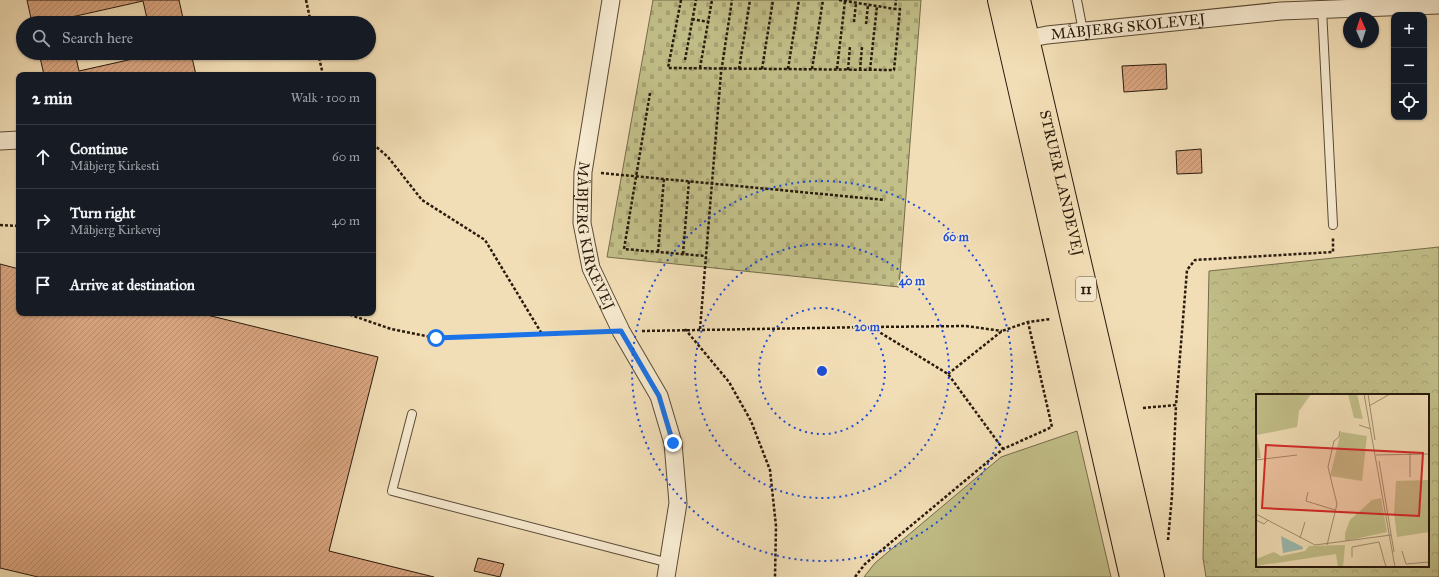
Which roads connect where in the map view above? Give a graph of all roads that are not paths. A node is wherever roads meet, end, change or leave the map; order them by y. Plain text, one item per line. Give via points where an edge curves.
1 (610, 0) edge
2 (999, 0) edge
3 (1019, 0) edge
4 (1077, 0) edge
5 (1439, 5) edge
6 (1322, 9) junction
7 (1083, 31) junction
8 (1018, 40) junction
9 (16, 140) edge
10 (0, 141) edge
11 (1333, 225) road end
12 (412, 414) dead end
13 (667, 570) edge
14 (1130, 577) edge
15 (1153, 577) edge

1 - 13 street, MÅBJERG KIRKEVEJ via 583,172 582,223 591,268 621,331 659,396 673,443 678,503
2 - 8 main road, STRUER LANDEVEJ / 11
3 - 8 main road, STRUER LANDEVEJ / 11
4 - 7 lane
5 - 6 street, MÅBJERG SKOLEVEJ
6 - 7 street, MÅBJERG SKOLEVEJ
6 - 11 lane
7 - 8 street, MÅBJERG SKOLEVEJ
8 - 14 main road, STRUER LANDEVEJ / 11 via 1071,317
8 - 15 main road, STRUER LANDEVEJ / 11
9 - 10 street
12 - 13 lane via 392,491

